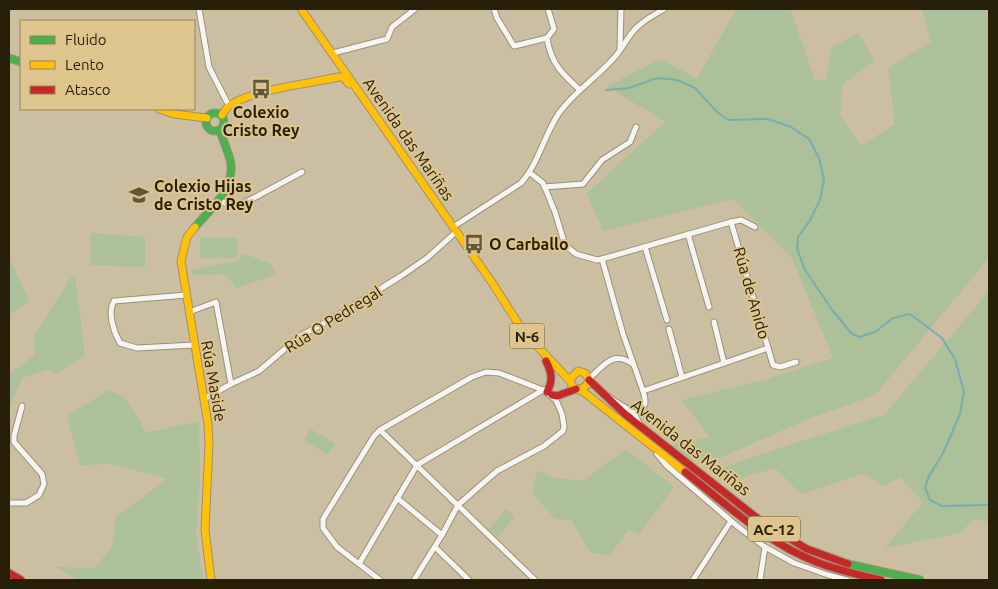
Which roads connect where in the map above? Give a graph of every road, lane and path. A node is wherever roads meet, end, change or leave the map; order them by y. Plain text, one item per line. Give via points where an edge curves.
1 (199, 9) edge
2 (415, 9) edge
3 (494, 9) edge
4 (548, 9) edge
5 (621, 9) edge
6 (664, 9) edge
7 (302, 10) edge
8 (547, 38) junction
9 (620, 50) junction
10 (333, 53) junction
11 (330, 79) junction
12 (580, 90) junction
13 (229, 106) junction
14 (162, 110) edge
15 (222, 116) junction
16 (207, 118) junction
17 (636, 127) dead end
18 (220, 130) junction
19 (386, 130) junction
20 (302, 172) dead end
21 (530, 173) junction
22 (544, 187) junction
23 (219, 200) junction
24 (731, 222) junction
25 (755, 227) dead end
26 (455, 229) junction
27 (688, 234) junction
28 (646, 247) junction
29 (602, 259) junction
30 (493, 284) junction
31 (186, 295) junction
32 (709, 307) dead end
33 (189, 312) junction
34 (667, 320) dead end
35 (714, 322) dead end
36 (670, 329) dead end
37 (532, 342) junction
38 (194, 345) junction
39 (768, 348) junction
40 (796, 362) dead end
41 (724, 363) junction
42 (634, 364) junction
43 (578, 371) junction
44 (682, 377) junction
45 (589, 379) junction
46 (570, 382) junction
47 (231, 384) junction
48 (578, 389) junction
49 (548, 391) junction
50 (643, 391) junction
51 (606, 397) junction
52 (204, 399) junction
53 (22, 406) dead end
54 (634, 413) junction
55 (640, 426) junction
56 (380, 430) junction
57 (644, 439) junction
58 (417, 465) junction
59 (397, 498) junction
60 (9, 503) edge
61 (458, 505) junction
62 (731, 521) junction
63 (442, 535) junction
64 (435, 547) junction
65 (765, 547) junction
66 (359, 564) junction
67 (9, 573) edge
68 (20, 580) edge
69 (212, 580) edge
70 (380, 580) edge
71 (414, 580) edge
72 (469, 580) edge
73 (535, 580) edge
74 (693, 580) edge
75 (760, 580) edge
76 (847, 580) edge
77 (881, 580) edge
78 (920, 580) edge

1 - 13 street via 209,67
2 - 10 street via 392,27 387,39
3 - 8 street via 514,46
4 - 8 street via 554,28
5 - 9 street
6 - 9 street via 646,18
7 - 10 main road, Avenida das Mariñas / N-6
7 - 11 main road via 338,68
8 - 12 street via 559,70
9 - 12 street
10 - 19 main road, Avenida das Mariñas / N-6
11 - 13 main road via 276,90
11 - 19 main road via 345,79
12 - 21 street via 548,132
13 - 15 main road
14 - 16 main road
15 - 16 main road via 214,113
15 - 18 main road via 224,123
16 - 18 main road via 210,130
17 - 22 street via 630,142 602,160 583,184
18 - 23 main road, Rúa Maside via 231,165 228,184
19 - 26 main road, Avenida das Mariñas / N-6
20 - 23 street via 232,207
21 - 22 street via 543,182
21 - 26 street, Rúa O Pedregal via 521,183
22 - 29 street via 565,245 576,254
23 - 31 main road, Rúa Maside via 187,237 181,261
24 - 25 street via 741,220
24 - 27 street
24 - 39 street, Rúa de Anido
26 - 30 main road, Avenida das Mariñas / N-6
26 - 47 street, Rúa O Pedregal via 427,258 402,276 300,336 259,371
27 - 28 street
27 - 32 street
28 - 29 street
28 - 34 street
29 - 42 street
30 - 37 main road, Avenida das Mariñas / N-6
30 - 43 main road, Avenida das Mariñas / N-6 via 547,352 561,364
31 - 33 main road, Rúa Maside
31 - 38 street via 114,301 111,310 120,343 138,348
33 - 38 main road, Rúa Maside
33 - 47 street via 216,302
35 - 41 street
36 - 44 street
37 - 46 main road, Avenida das Mariñas / N-6
37 - 49 main road via 552,372
38 - 52 main road, Rúa Maside
39 - 40 street via 773,365 780,367
39 - 41 street, Rúa de Anido
41 - 44 street, Rúa de Anido
42 - 45 street via 616,358
42 - 50 street
43 - 45 main road, AC-12
43 - 46 main road via 571,376
44 - 50 street, Rúa de Anido
45 - 48 main road via 585,388
45 - 51 main road, Avenida das Mariñas / AC-12
46 - 48 main road, AC-12
46 - 49 main road via 563,389
47 - 52 street, Rúa O Pedregal
48 - 49 main road via 557,396
48 - 57 main road, Avenida das Mariñas / AC-12
49 - 56 street via 499,373 486,372
49 - 58 street
49 - 61 street via 562,414 563,431 544,446 497,470
50 - 54 street via 645,406
51 - 54 street
51 - 55 main road, Avenida das Mariñas / AC-12
52 - 69 main road, Rúa Maside via 209,444 205,530
53 - 60 street via 14,442 42,474 44,484 39,495 26,503
54 - 55 street
55 - 78 main road, Avenida das Mariñas / AC-12 via 761,520 800,545 832,560
56 - 58 street
56 - 66 street via 323,519 327,535
57 - 62 street, Avenida das Mariñas via 666,465
57 - 77 main road, Avenida das Mariñas / AC-12 via 783,546 821,564
58 - 59 street
58 - 61 street
59 - 63 street
59 - 66 street
61 - 63 street
61 - 73 street
62 - 65 street, Avenida das Mariñas
62 - 74 street
63 - 64 street
64 - 71 street
64 - 72 street
65 - 75 street
65 - 76 street, Avenida das Mariñas via 828,576
66 - 70 street
67 - 68 main road

